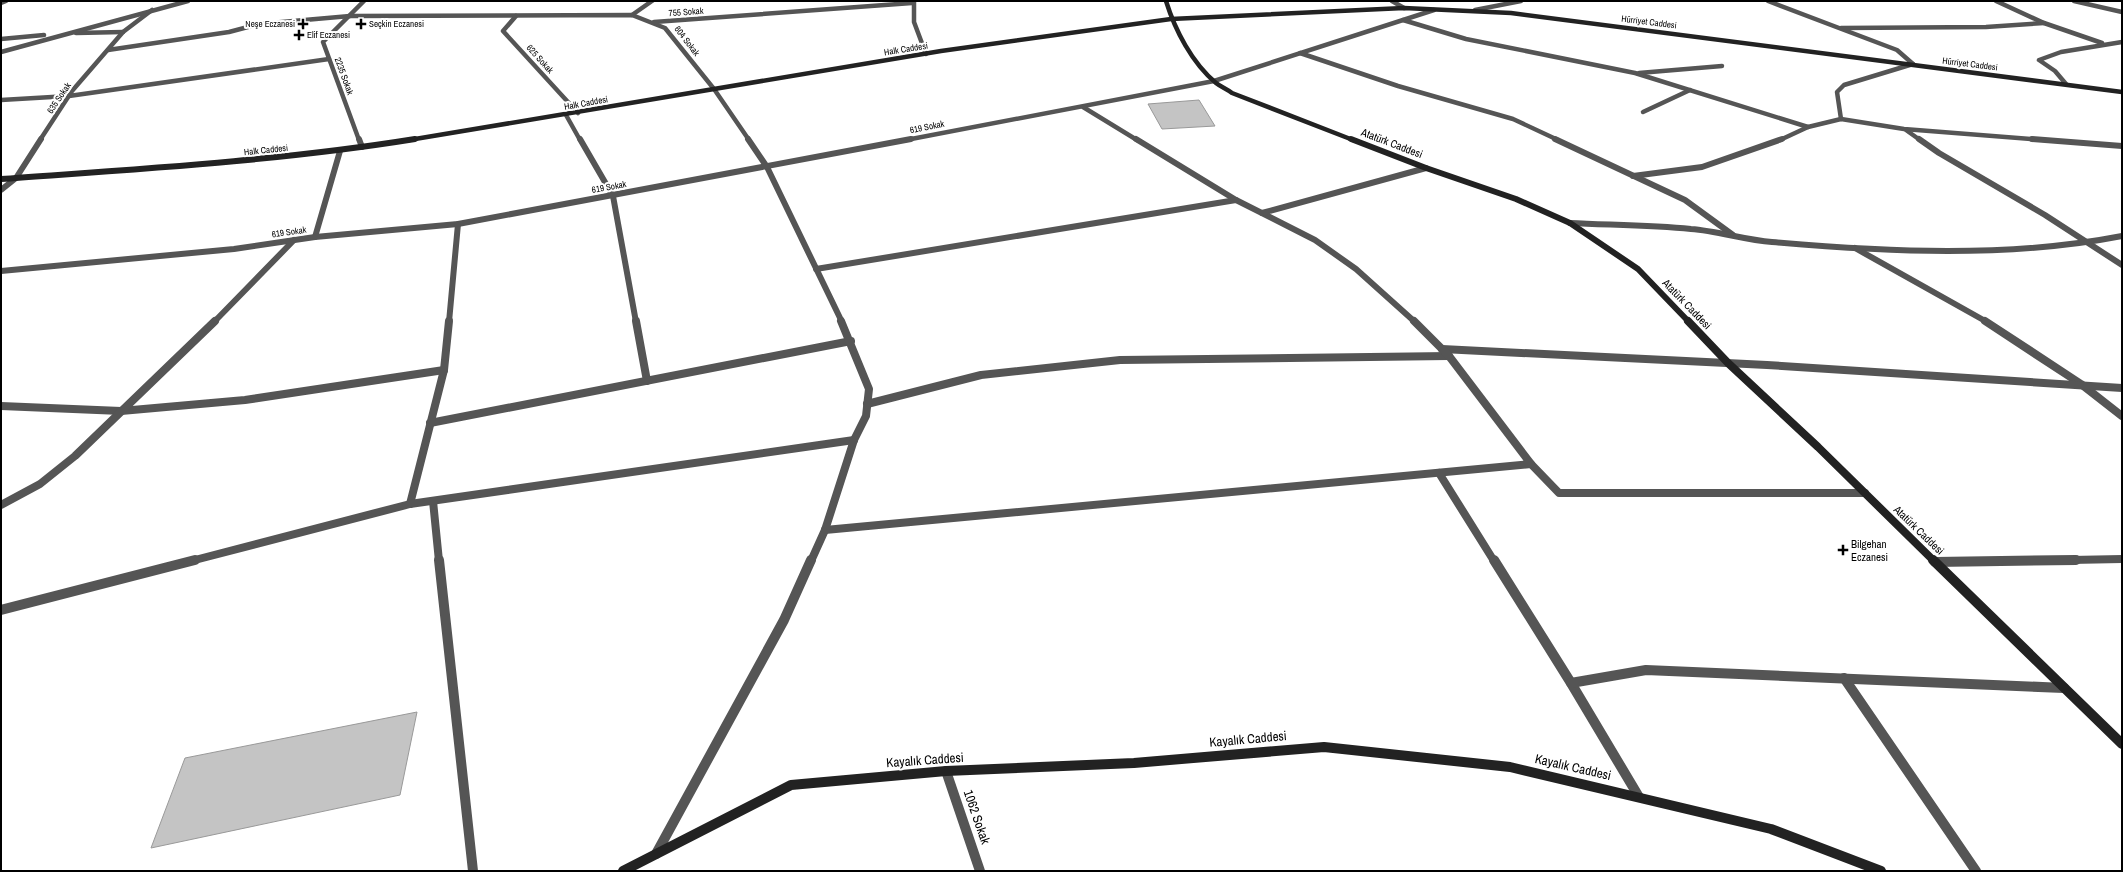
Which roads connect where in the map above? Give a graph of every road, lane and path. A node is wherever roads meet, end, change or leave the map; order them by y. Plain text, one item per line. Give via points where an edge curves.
1 (6, 1) edge
2 (188, 1) edge
3 (364, 1) edge
4 (652, 1) edge
5 (1166, 1) edge
6 (1392, 1) edge
7 (1521, 1) edge
8 (1768, 1) edge
9 (1996, 1) edge
10 (2074, 1) edge
11 (913, 2) edge
12 (1, 4) edge
13 (1404, 8) junction
14 (2122, 8) edge
15 (2106, 9) junction
16 (152, 10) junction
17 (1434, 10) junction
18 (1475, 10) junction
19 (2122, 12) edge
20 (632, 15) junction
21 (350, 16) junction
22 (516, 16) junction
23 (1171, 19) junction
24 (1403, 20) junction
25 (652, 22) junction
26 (2044, 23) junction
27 (1841, 28) junction
28 (123, 32) junction
29 (61, 34) junction
30 (1, 39) edge
31 (2122, 42) edge
32 (2105, 44) junction
33 (108, 50) junction
34 (1, 52) edge
35 (1300, 53) junction
36 (926, 54) junction
37 (329, 59) junction
38 (1913, 64) junction
39 (1722, 66) dead end
40 (1635, 73) junction
41 (1214, 81) junction
42 (2066, 84) junction
43 (714, 89) junction
44 (1690, 90) junction
45 (2122, 92) edge
46 (69, 96) junction
47 (1, 100) edge
48 (1083, 107) junction
49 (1643, 112) dead end
50 (578, 113) junction
51 (566, 115) junction
52 (1841, 119) junction
53 (1808, 127) junction
54 (1904, 129) junction
55 (2122, 146) edge
56 (362, 147) junction
57 (340, 150) junction
58 (767, 167) junction
59 (1426, 168) junction
60 (1633, 176) junction
61 (16, 178) junction
62 (1, 179) edge
63 (1, 190) edge
64 (613, 196) junction
65 (1236, 200) junction
66 (1262, 213) junction
67 (1570, 223) junction
68 (458, 224) junction
69 (1736, 236) junction
70 (2122, 236) edge
71 (315, 237) junction
72 (294, 240) junction
73 (2086, 243) junction
74 (1855, 248) junction
75 (2122, 266) edge
76 (816, 269) junction
77 (1, 271) edge
78 (851, 341) junction
79 (1442, 349) junction
80 (1449, 356) junction
81 (1728, 363) junction
82 (444, 370) junction
83 (647, 381) junction
84 (2081, 384) junction
85 (2122, 388) edge
86 (867, 404) junction
87 (1, 406) edge
88 (121, 411) junction
89 (2122, 416) edge
90 (430, 423) junction
91 (854, 440) junction
92 (1531, 464) junction
93 (1439, 473) junction
94 (1865, 493) junction
95 (433, 501) junction
96 (410, 504) junction
97 (1, 505) edge
98 (825, 530) junction
99 (2122, 560) edge
100 (1935, 562) junction
101 (1, 610) edge
102 (1844, 678) junction
103 (1571, 683) junction
104 (2064, 688) junction
105 (2122, 744) edge
106 (946, 771) junction
107 (1639, 797) junction
108 (656, 854) junction
109 (473, 871) edge
110 (623, 871) edge
111 (980, 871) edge
112 (1881, 871) edge
113 (1976, 871) edge

1 - 12 street
2 - 16 street
3 - 21 street, 2235 Sokak
4 - 20 street
5 - 23 street, Atatürk Caddesi
6 - 13 street
7 - 18 street
8 - 27 street
9 - 26 street
10 - 15 street
11 - 25 street, 755 Sokak
11 - 36 street via 914,22
13 - 17 street, Hürriyet Caddesi
13 - 23 street, Hürriyet Caddesi
14 - 15 street
15 - 19 street
16 - 28 street, 635 Sokak
16 - 29 street
17 - 18 street, Hürriyet Caddesi
17 - 24 street, 619 Sokak
18 - 38 street, Hürriyet Caddesi
20 - 22 street, 604 Sokak
20 - 25 street, 604 Sokak
21 - 22 street, 604 Sokak
21 - 33 street, 604 Sokak via 259,24 229,32
21 - 37 street, 2235 Sokak via 323,42
22 - 50 street, 625 Sokak via 503,31
23 - 36 street, Halk Caddesi
23 - 41 street, Atatürk Caddesi
24 - 35 street, 619 Sokak
24 - 40 street via 1466,40
25 - 43 street, 604 Sokak via 665,28
26 - 27 street via 1986,27
26 - 32 street
27 - 38 street via 1897,50
28 - 29 street
28 - 33 street, 635 Sokak
29 - 30 street
29 - 34 street
31 - 32 street
32 - 42 street via 2061,52 2040,60 2055,71
33 - 46 street, 635 Sokak
35 - 41 street, 619 Sokak
35 - 60 street via 1398,86 1513,119
36 - 43 street, Halk Caddesi
37 - 46 street
37 - 56 street, 2235 Sokak
38 - 42 street, Hürriyet Caddesi
38 - 52 street via 1844,85 1837,92
39 - 40 street
40 - 44 street
41 - 48 street, 619 Sokak
41 - 59 street, Atatürk Caddesi via 1232,93
42 - 45 street, Hürriyet Caddesi
43 - 50 street, Halk Caddesi
43 - 58 street, 604 Sokak
44 - 49 street
44 - 53 street
46 - 47 street
46 - 61 street, 635 Sokak
48 - 58 street, 619 Sokak
48 - 65 street
50 - 51 street, Halk Caddesi
51 - 56 street, Halk Caddesi
51 - 64 street
52 - 53 street
52 - 54 street
53 - 60 street via 1773,144 1702,166
54 - 55 street
54 - 73 street via 1939,153 2045,214
56 - 57 street, Halk Caddesi
57 - 61 street, Halk Caddesi via 185,166
57 - 71 street
58 - 64 street, 619 Sokak
58 - 76 street, 604 Sokak
59 - 66 street
59 - 67 street, Atatürk Caddesi via 1516,199
60 - 69 street via 1685,200
61 - 62 street, Halk Caddesi
61 - 63 street, 635 Sokak
64 - 68 street, 619 Sokak
64 - 83 street
65 - 66 street
65 - 76 street
66 - 79 street via 1315,240 1356,269
67 - 69 street via 1692,229
67 - 81 street, Atatürk Caddesi via 1638,269
68 - 71 street, 619 Sokak
68 - 82 street
69 - 74 street via 1770,242
70 - 73 street
71 - 72 street, 619 Sokak
72 - 77 street, 619 Sokak via 234,249
72 - 88 street via 248,291
73 - 74 street via 1967,251
73 - 75 street
74 - 84 street via 2002,331
76 - 78 street, 604 Sokak
78 - 83 street
78 - 86 street, 604 Sokak via 868,389
79 - 80 street
79 - 81 street
80 - 86 street via 1120,360 981,375
80 - 92 street
81 - 84 street
81 - 94 street, Atatürk Caddesi
82 - 88 street via 245,400
82 - 90 street
83 - 90 street
84 - 85 street
84 - 89 street
86 - 91 street, 604 Sokak via 866,416
87 - 88 street
88 - 97 street via 63,465 19,497
90 - 96 street
91 - 95 street
91 - 98 street, 604 Sokak
92 - 93 street
92 - 94 street via 1559,493
93 - 98 street
93 - 103 street
94 - 100 street, Atatürk Caddesi
95 - 96 street
95 - 109 street
96 - 101 street
98 - 108 street, 604 Sokak via 784,620
99 - 100 street
100 - 104 street, Atatürk Caddesi
102 - 103 street via 1646,670
102 - 104 street
102 - 113 street
103 - 107 street
104 - 105 street, Atatürk Caddesi
106 - 107 street, Kayalık Caddesi via 1134,763 1324,747 1510,767
106 - 108 street, Kayalık Caddesi via 791,785
106 - 111 street, 1062 Sokak
107 - 112 street, Kayalık Caddesi via 1772,828
108 - 110 street, Kayalık Caddesi

